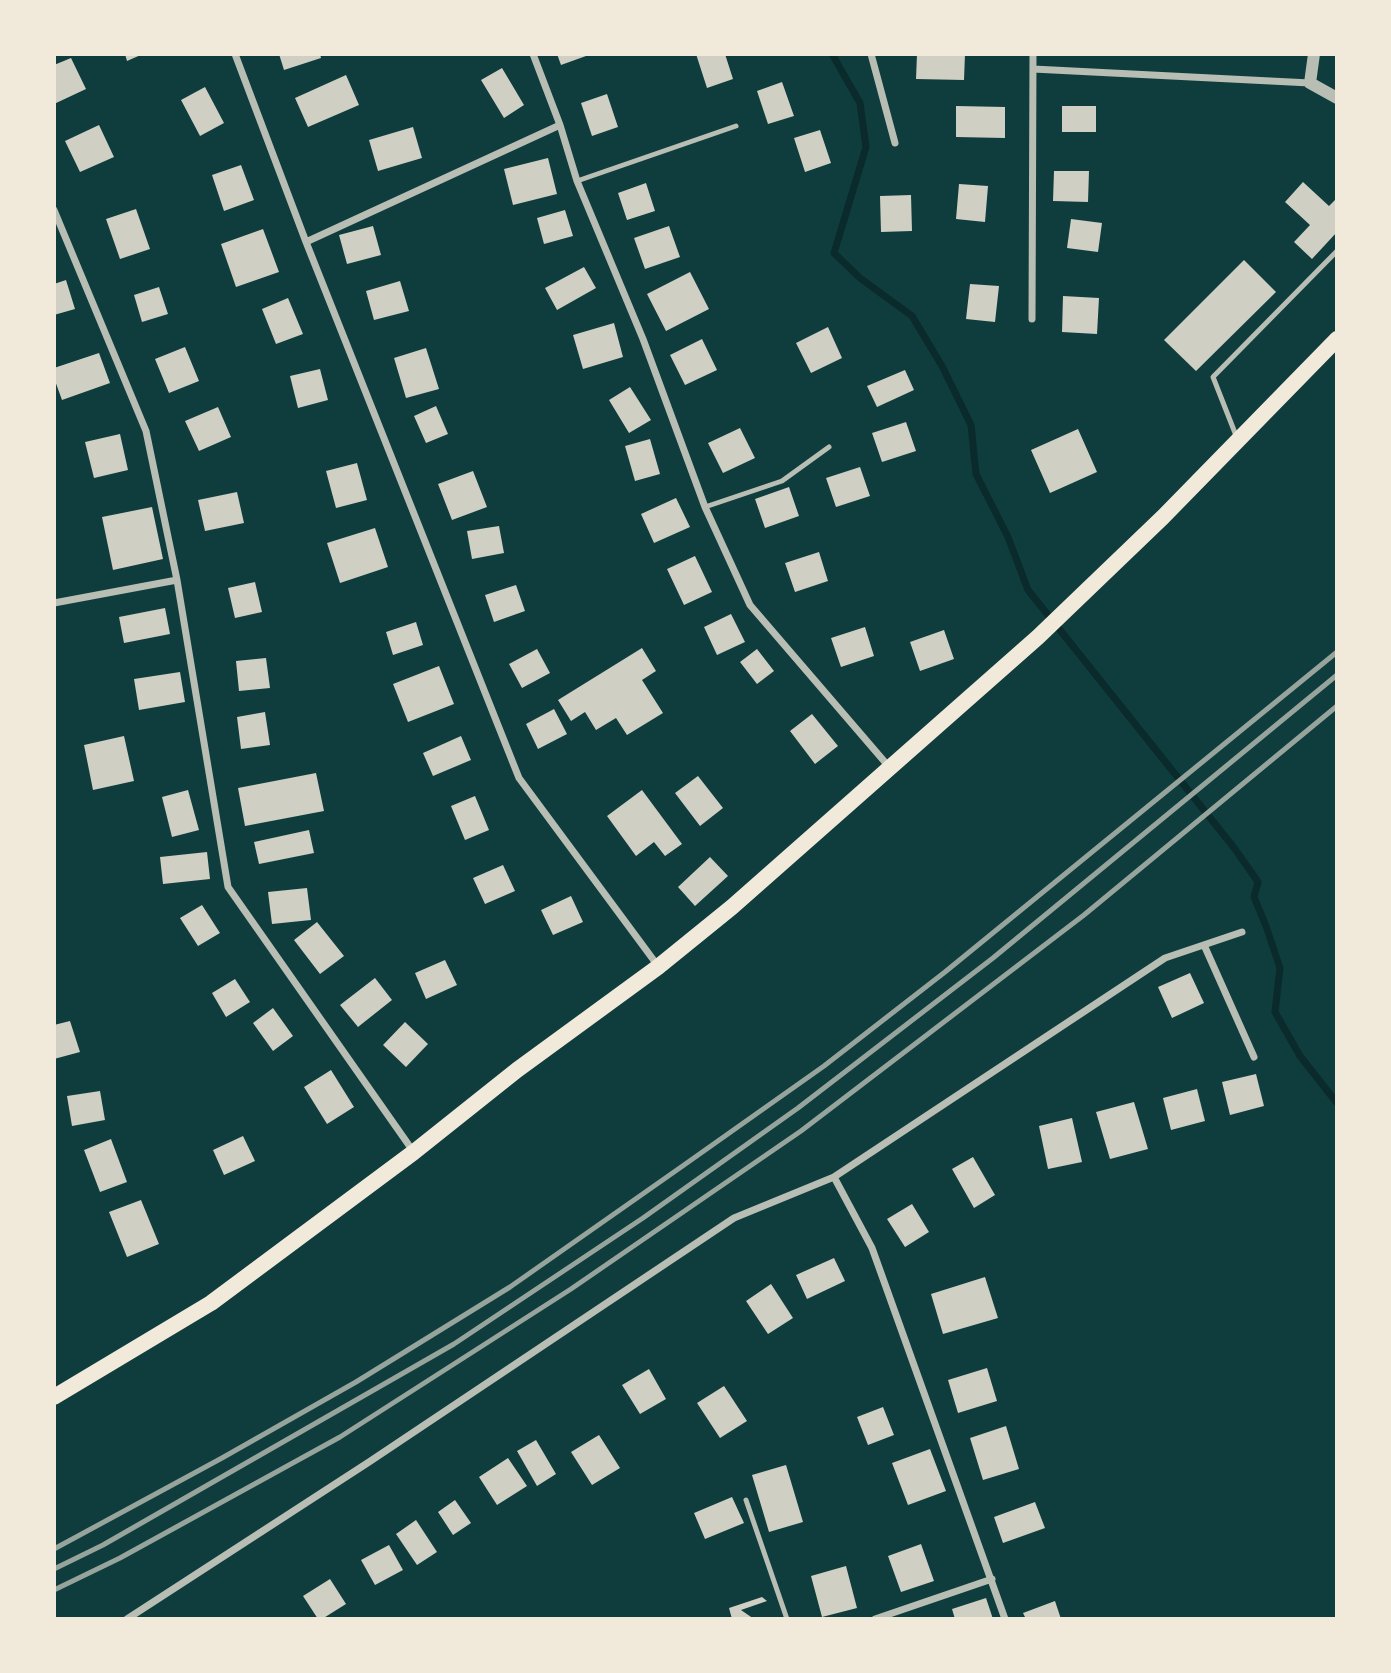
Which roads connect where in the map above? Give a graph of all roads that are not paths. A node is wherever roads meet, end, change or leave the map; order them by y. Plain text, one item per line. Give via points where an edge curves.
1 (234, 54) edge
2 (533, 54) edge
3 (871, 54) edge
4 (1033, 54) edge
5 (1314, 54) edge
6 (1033, 69) junction
7 (1310, 83) junction
8 (1337, 98) edge
9 (560, 125) junction
10 (736, 126) dead end
11 (895, 143) dead end
12 (577, 181) junction
13 (54, 210) edge
14 (306, 242) junction
15 (1337, 251) edge
16 (1032, 319) dead end
17 (1337, 340) edge
18 (1238, 441) junction
19 (829, 447) dead end
20 (705, 507) junction
21 (177, 580) junction
22 (54, 603) edge
23 (891, 769) junction
24 (1242, 932) dead end
25 (1204, 945) junction
26 (659, 967) junction
27 (1254, 1057) dead end
28 (414, 1152) junction
29 (834, 1177) junction
30 (54, 1397) edge
31 (746, 1500) dead end
32 (992, 1579) junction
33 (127, 1619) edge
34 (787, 1619) edge
35 (875, 1619) edge
36 (1005, 1619) edge

1 - 14 street
2 - 9 street
3 - 11 street
4 - 6 street
5 - 7 street
6 - 7 street
6 - 16 street
7 - 8 street
9 - 12 street
9 - 14 street
10 - 12 lane
12 - 20 street via 643,339
13 - 21 street via 146,431
14 - 26 street via 519,778
15 - 18 lane via 1213,377
17 - 18 main road
18 - 23 main road via 1038,637
19 - 20 lane via 782,481
20 - 23 street via 750,605
21 - 22 street
21 - 28 street via 228,887
23 - 26 main road
24 - 25 street
25 - 27 street
25 - 29 street via 1165,958
26 - 28 main road
28 - 30 main road via 211,1303
29 - 32 street via 872,1248
29 - 33 street via 734,1218
31 - 34 lane
32 - 35 street
32 - 36 street

